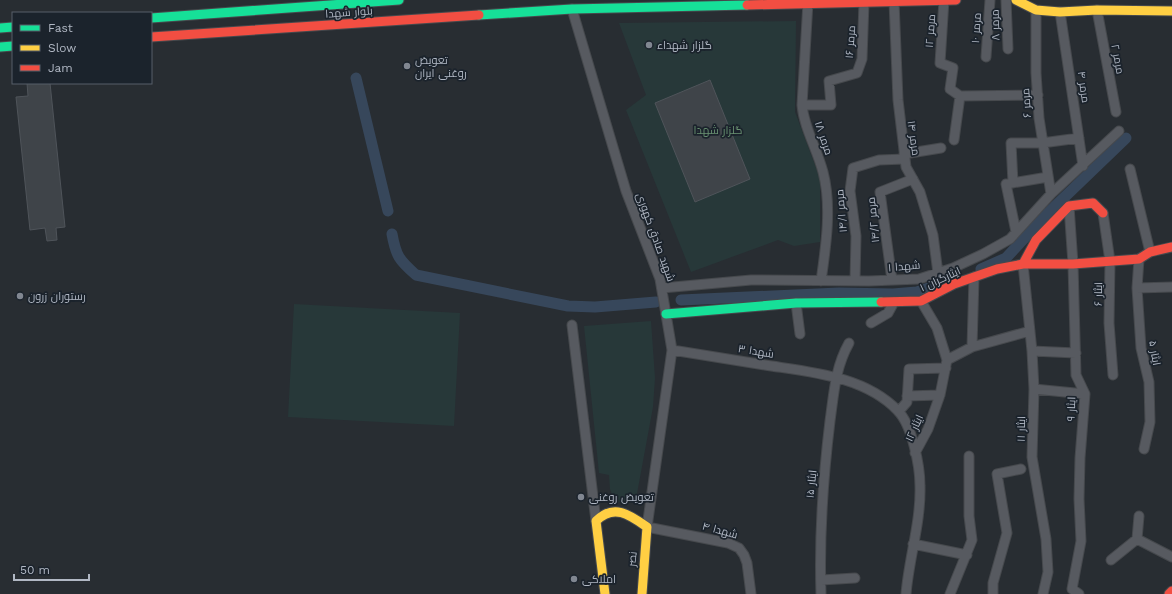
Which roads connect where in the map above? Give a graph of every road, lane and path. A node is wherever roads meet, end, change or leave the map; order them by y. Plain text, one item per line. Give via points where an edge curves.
1 (399, 0) edge
2 (944, 0) edge
3 (956, 0) edge
4 (990, 0) edge
5 (1006, 0) edge
6 (1016, 0) edge
7 (894, 1) junction
8 (808, 2) junction
9 (864, 2) junction
10 (572, 9) junction
11 (1036, 10) junction
12 (1097, 10) junction
13 (1172, 11) edge
14 (1060, 12) junction
15 (155, 18) edge
16 (12, 27) edge
17 (0, 28) edge
18 (163, 36) junction
19 (152, 37) edge
20 (12, 46) edge
21 (0, 47) edge
22 (1008, 49) dead end
23 (986, 57) dead end
24 (1038, 95) junction
25 (960, 96) junction
26 (802, 105) junction
27 (1116, 112) dead end
28 (1119, 131) dead end
29 (1079, 138) junction
30 (954, 140) dead end
31 (1042, 143) junction
32 (941, 148) dead end
33 (905, 156) junction
34 (1083, 166) junction
35 (1130, 169) dead end
36 (1048, 177) junction
37 (914, 180) junction
38 (1013, 183) junction
39 (1051, 194) junction
40 (1069, 206) junction
41 (1102, 213) joint
42 (1016, 232) junction
43 (1172, 247) edge
44 (1150, 252) junction
45 (1139, 259) junction
46 (1110, 261) junction
47 (1023, 264) junction
48 (1073, 264) junction
49 (938, 273) junction
50 (974, 277) junction
51 (892, 280) junction
52 (821, 281) junction
53 (855, 281) junction
54 (1172, 287) edge
55 (662, 288) junction
56 (1136, 288) junction
57 (921, 301) junction
58 (894, 302) junction
59 (796, 303) junction
60 (666, 314) junction
61 (871, 323) dead end
62 (572, 325) dead end
63 (1030, 331) junction
64 (800, 334) dead end
65 (849, 342) dead end
66 (972, 347) junction
67 (672, 350) junction
68 (1032, 352) junction
69 (1076, 353) junction
70 (946, 364) junction
71 (1113, 375) dead end
72 (836, 376) junction
73 (1034, 389) junction
74 (1085, 394) junction
75 (940, 395) junction
76 (907, 396) junction
77 (899, 411) junction
78 (1144, 449) dead end
79 (915, 452) junction
80 (969, 456) dead end
81 (1021, 468) dead end
82 (1139, 516) dead end
83 (596, 521) junction
84 (647, 527) junction
85 (1137, 539) junction
86 (913, 544) junction
87 (967, 555) junction
88 (1172, 557) edge
89 (1111, 560) dead end
90 (855, 578) dead end
91 (820, 580) junction
92 (1172, 591) edge
93 (1076, 592) edge
94 (605, 594) edge
95 (642, 594) edge
96 (751, 594) edge
97 (821, 594) edge
98 (906, 594) edge
99 (950, 594) edge
100 (993, 594) edge
101 (1043, 594) edge
102 (1169, 594) edge

1 - 15 main road, بلوار شهدا
2 - 3 main road, بلوار شهدا
2 - 7 main road, بلوار شهدا
2 - 25 street, مرمر ۱۲ via 940,63 953,68 950,89
4 - 23 street, مرمر ۱۰
5 - 22 street, مرمر ۸
6 - 11 main road
7 - 9 main road, بلوار شهدا
7 - 33 street, مرمر ۱۴ via 898,100
8 - 9 main road, بلوار شهدا
8 - 10 main road, بلوار شهدا
8 - 26 street, مرمر ۱۸
9 - 26 street, مرمر ۱۶ via 862,59 857,73 829,81 831,105
10 - 18 main road, بلوار شهدا
10 - 55 street, شهید صادق کهوری via 626,191
11 - 14 main road
11 - 24 street, مرمر ۶
12 - 13 main road
12 - 14 main road
12 - 27 street, مرمر ۲
14 - 29 street, مرمر ۴
15 - 18 main road via 157,29
16 - 17 main road
18 - 19 main road, بلوار شهدا
20 - 21 main road
24 - 25 street
24 - 31 street, مرمر ۶
25 - 30 street
26 - 52 street, مرمر ۱۸ via 803,115 823,172 827,198 826,244
28 - 34 street, شهدا ۱
29 - 31 street
29 - 34 street, مرمر ۴
31 - 36 street, مرمر ۶
31 - 38 street via 1011,143
32 - 33 street
33 - 37 street, مرمر ۱۴ via 906,167
33 - 53 street, مرمر ۱۴/۱ via 852,168 850,191 856,236
34 - 39 street, شهدا ۱
35 - 44 street
36 - 38 street
36 - 39 street, مرمر ۶
37 - 49 street, مرمر ۱۴ via 933,235
37 - 51 street, مرمر ۱۴/۲ via 880,192
38 - 42 street via 1006,184
39 - 42 street, شهدا ۱
40 - 41 main road via 1093,203
40 - 47 main road via 1036,240
40 - 48 street, ایثار ۹
41 - 46 street, ایثار ۶
42 - 49 street, شهدا ۱ via 1010,239 983,254
43 - 44 main road, ایثارگران ۱
44 - 45 main road, ایثارگران ۱
45 - 46 main road, ایثارگران ۱
45 - 56 street, ایثار ۵
46 - 48 main road, ایثارگران ۱
46 - 71 street, ایثار ۶ via 1109,323
47 - 48 main road, ایثارگران ۱
47 - 50 main road, ایثارگران ۱
47 - 63 street, ایثار ۱۱
48 - 69 street, ایثار ۹
49 - 51 street, شهدا ۱ via 919,279
50 - 57 main road, ایثارگران ۱
50 - 66 street
51 - 53 street, شهدا ۱
52 - 53 street, شهدا ۱
52 - 55 street, شهدا ۱ via 751,280
54 - 56 street
55 - 60 street, شهید صادق کهوری
56 - 78 street, ایثار ۵ via 1141,348 1149,382 1150,422
57 - 58 main road, ایثارگران ۱
57 - 70 street, ایثار ۱۲ via 937,328
58 - 59 main road, ایثارگران ۱
58 - 61 street via 888,313
59 - 60 main road, ایثارگران ۱
59 - 64 street
60 - 67 street, شهید صادق کهوری
62 - 83 street
63 - 66 street
63 - 68 street, ایثار ۱۱
65 - 72 street, ایثار ۱۵ via 840,358
66 - 70 street
67 - 72 street, شهدا ۳
67 - 84 street, شهید صادق کهوری
68 - 69 street
68 - 73 street, ایثار ۱۱
69 - 74 street, ایثار ۹ via 1076,375
70 - 75 street, ایثار ۱۲
70 - 76 street via 909,369
72 - 77 street, شهدا ۳ via 872,392
72 - 91 street, ایثار ۱۵ via 821,506
73 - 74 street
73 - 101 street, ایثار ۱۱ via 1032,457 1046,539 1048,572
74 - 93 street, ایثار ۹ via 1080,458 1081,541
75 - 76 street
75 - 79 street, ایثار ۱۲ via 928,429
76 - 77 street via 907,402
77 - 79 street via 911,435
79 - 86 street, ایثار ۱۲ via 919,464 920,487
80 - 87 street via 972,540
81 - 100 street via 998,474 1007,533 993,583
82 - 85 street
83 - 84 main road via 605,512 619,511
83 - 94 main road
84 - 95 main road, نصر
84 - 96 street, شهدا ۴ via 721,541 739,548 748,563
85 - 88 street
85 - 89 street
86 - 87 street
86 - 98 street, ایثار ۱۲
87 - 99 street
90 - 91 street
91 - 97 street, ایثار ۱۵
92 - 102 main road

